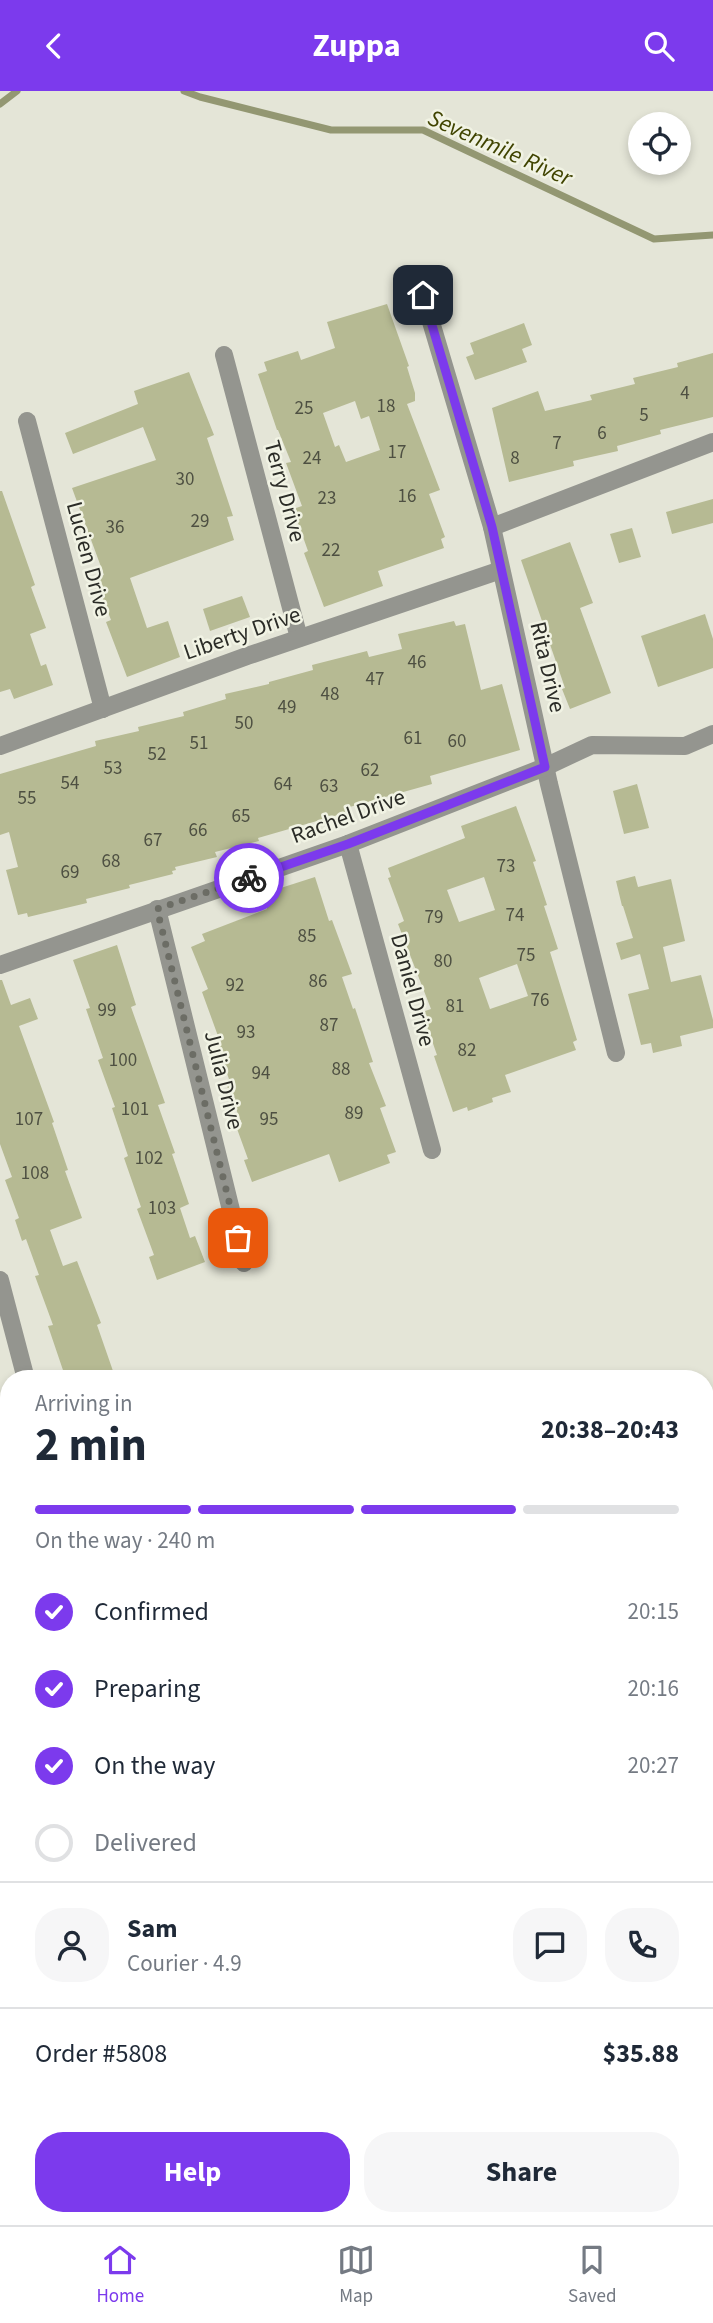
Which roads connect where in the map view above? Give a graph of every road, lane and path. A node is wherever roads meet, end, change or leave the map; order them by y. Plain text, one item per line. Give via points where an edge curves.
1 (423, 295) dead end
2 (224, 355) dead end
3 (27, 421) dead end
4 (713, 442) edge
5 (492, 527) junction
6 (501, 570) junction
7 (299, 638) junction
8 (103, 709) junction
9 (713, 734) edge
10 (0, 746) edge
11 (545, 767) junction
12 (348, 844) junction
13 (157, 909) junction
14 (0, 965) edge
15 (616, 1053) dead end
16 (432, 1150) dead end
17 (244, 1263) dead end
18 (0, 1280) edge
19 (24, 1370) edge

1 - 5 street, Rita Drive
2 - 7 street, Terry Drive
3 - 8 street, Lucien Drive
4 - 5 street
5 - 6 street, Rita Drive
6 - 7 street, Liberty Drive
6 - 11 street, Rita Drive
7 - 8 street, Liberty Drive
8 - 10 street, Liberty Drive
9 - 11 street, Rachel Drive via 685,745 592,745
11 - 12 street, Rachel Drive
11 - 15 street, Rita Drive
12 - 13 street, Rachel Drive
12 - 16 street, Daniel Drive
13 - 14 street, Rachel Drive
13 - 17 street, Julia Drive
18 - 19 street

